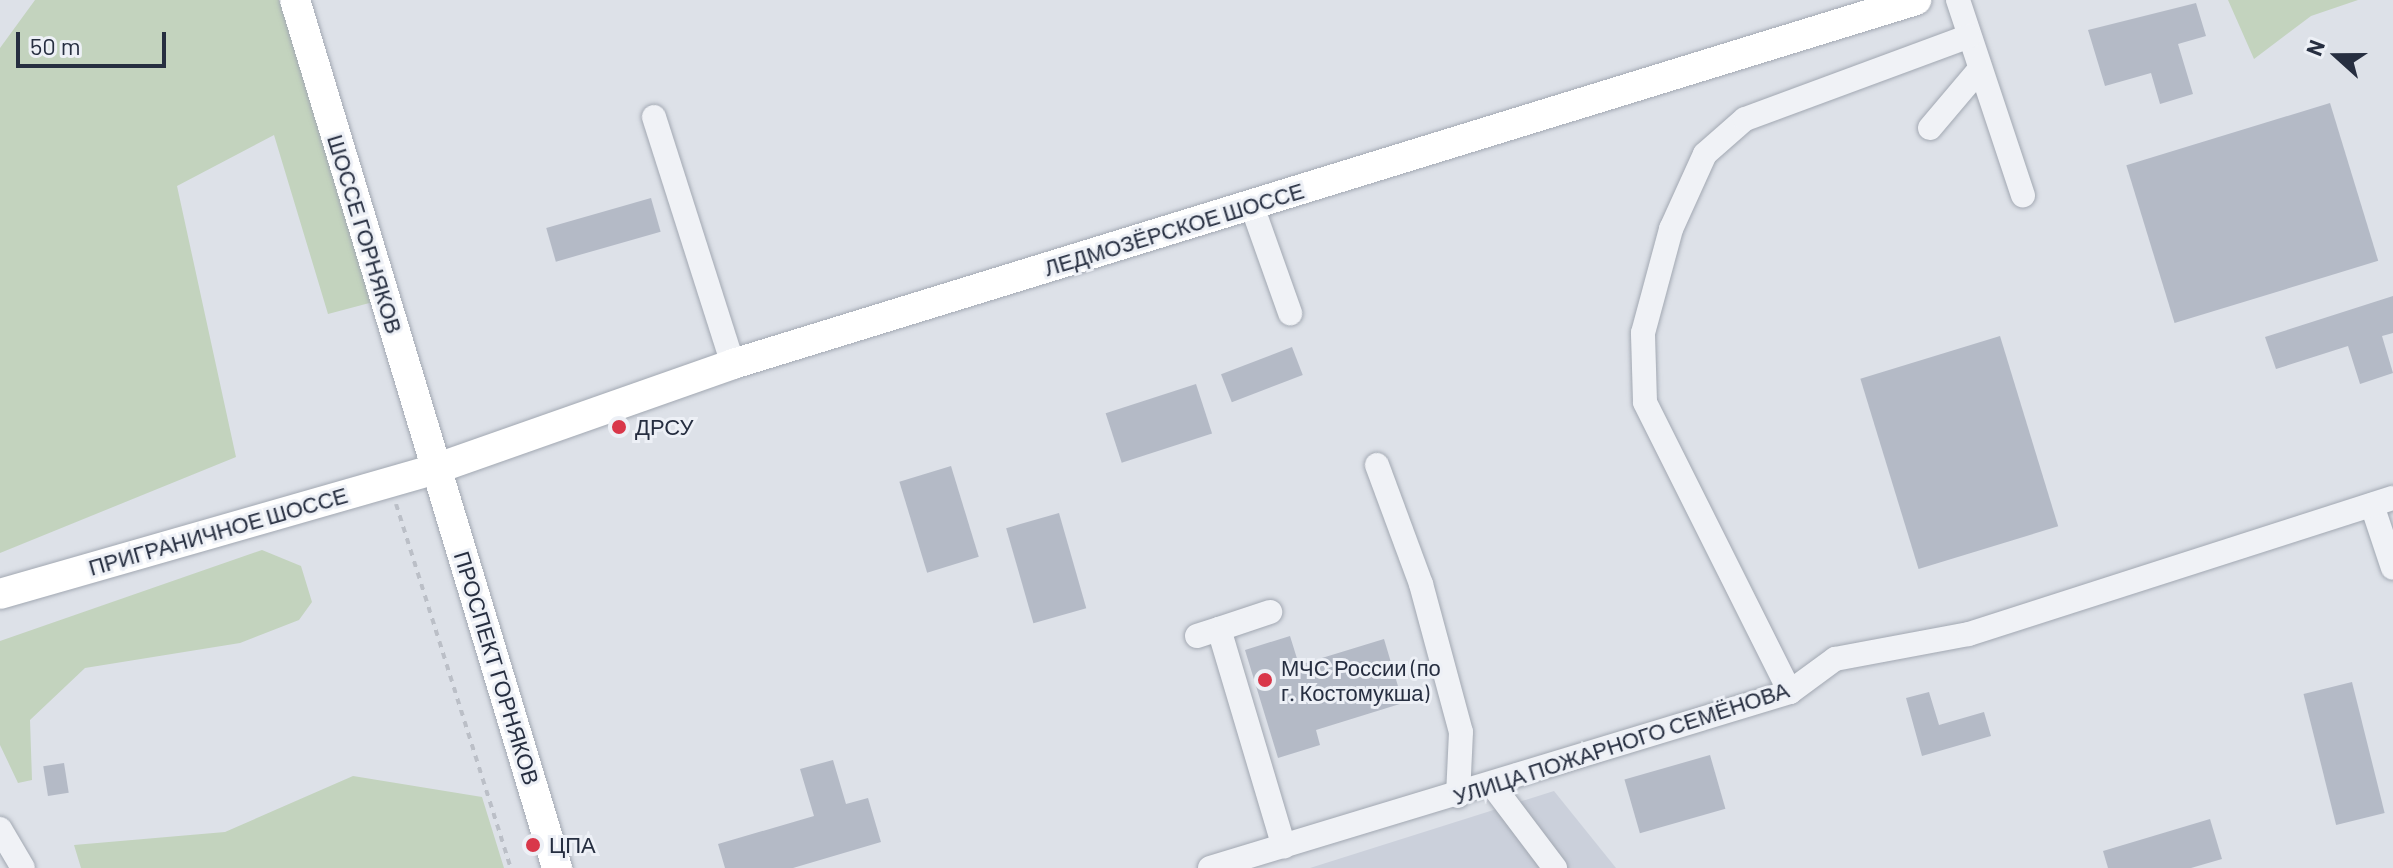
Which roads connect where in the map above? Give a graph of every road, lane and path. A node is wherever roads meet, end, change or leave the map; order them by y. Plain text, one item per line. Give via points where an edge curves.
1 (295, 0) edge
2 (1916, 0) edge
3 (1958, 0) edge
4 (1969, 36) junction
5 (1979, 70) junction
6 (654, 117) dead end
7 (1930, 128) dead end
8 (2023, 195) dead end
9 (1252, 206) junction
10 (1290, 313) dead end
11 (733, 364) junction
12 (1377, 465) dead end
13 (435, 469) junction
14 (389, 482) junction
15 (2382, 501) edge
16 (2393, 568) edge
17 (0, 594) edge
18 (1270, 612) dead end
19 (1790, 692) junction
20 (1493, 786) junction
21 (1458, 796) junction
22 (0, 829) edge
23 (1284, 847) junction
24 (23, 868) edge
25 (511, 868) edge
26 (557, 868) edge
27 (1210, 868) edge
28 (1555, 868) edge

1 - 13 main road, ШОССЕ ГОРНЯКОВ
2 - 9 main road, ЛЕДМОЗЁРСКОЕ ШОССЕ
3 - 4 street
4 - 5 street
4 - 19 street via 1745,119 1705,154 1671,229 1643,333 1645,402
5 - 7 street
5 - 8 street
6 - 11 street
9 - 10 street
9 - 11 main road, ЛЕДМОЗЁРСКОЕ ШОССЕ
11 - 13 main road, ЛЕДМОЗЁРСКОЕ ШОССЕ
12 - 21 street via 1421,584 1461,732
13 - 14 main road, ПРИГРАНИЧНОЕ ШОССЕ
13 - 26 main road, ПРОСПЕКТ ГОРНЯКОВ
14 - 17 main road, ПРИГРАНИЧНОЕ ШОССЕ
14 - 25 path
15 - 16 street
15 - 19 street, УЛИЦА ПОЖАРНОГО СЕМЁНОВА via 1969,634 1835,659
18 - 23 street via 1208,632
19 - 20 street, УЛИЦА ПОЖАРНОГО СЕМЁНОВА
20 - 21 street, УЛИЦА ПОЖАРНОГО СЕМЁНОВА
20 - 28 street
21 - 23 street, УЛИЦА ПОЖАРНОГО СЕМЁНОВА
22 - 24 street
23 - 27 street, УЛИЦА ПОЖАРНОГО СЕМЁНОВА

